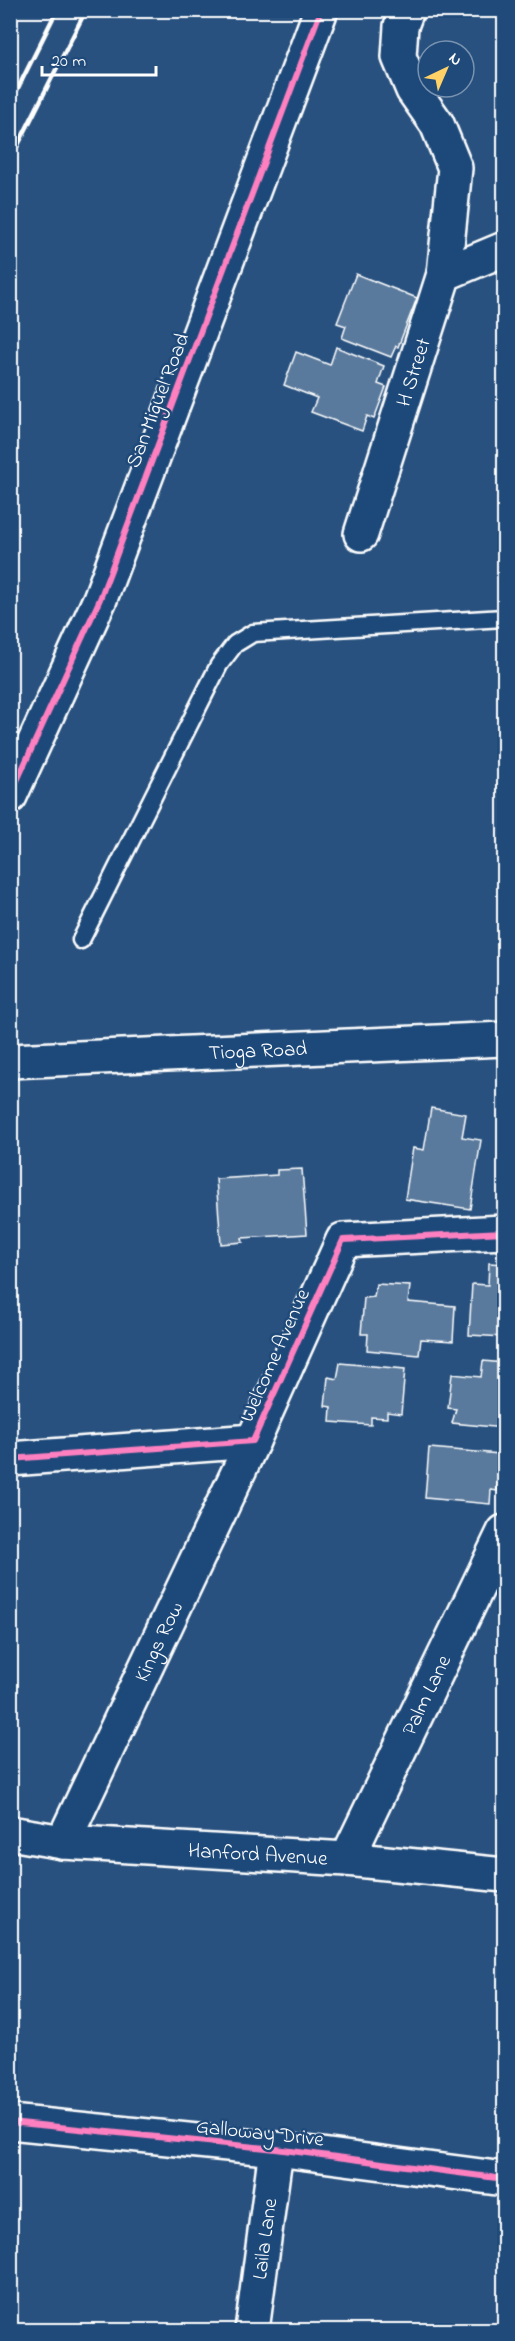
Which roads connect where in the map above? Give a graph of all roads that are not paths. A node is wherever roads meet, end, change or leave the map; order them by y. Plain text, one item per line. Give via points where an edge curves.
1 (321, 10) edge
2 (407, 10) edge
3 (504, 249) edge
4 (444, 274) junction
5 (361, 534) dead end
6 (504, 618) edge
7 (10, 796) edge
8 (81, 940) dead end
9 (504, 1039) edge
10 (10, 1061) edge
11 (504, 1232) edge
12 (253, 1441) junction
13 (10, 1459) edge
14 (504, 1532) edge
15 (10, 1833) edge
16 (63, 1842) junction
17 (347, 1859) junction
18 (504, 1875) edge
19 (11, 2126) edge
20 (276, 2149) junction
21 (504, 2179) edge
22 (252, 2331) edge

1 - 7 street, San Miguel Road via 100,599
2 - 4 street, H Street via 401,26 399,57 413,90 437,124 455,168
3 - 4 street
4 - 5 street, H Street
6 - 8 lane via 253,633 235,644 219,665
9 - 10 street, Tioga Road
11 - 12 street, Welcome Avenue via 343,1240
12 - 13 street, Welcome Avenue
12 - 16 street, Kings Row
14 - 17 street, Palm Lane
15 - 16 street, Hanford Avenue
16 - 17 street, Hanford Avenue
17 - 18 street, Hanford Avenue
19 - 20 street, Galloway Drive
20 - 21 street, Galloway Drive
20 - 22 street, Laila Lane

